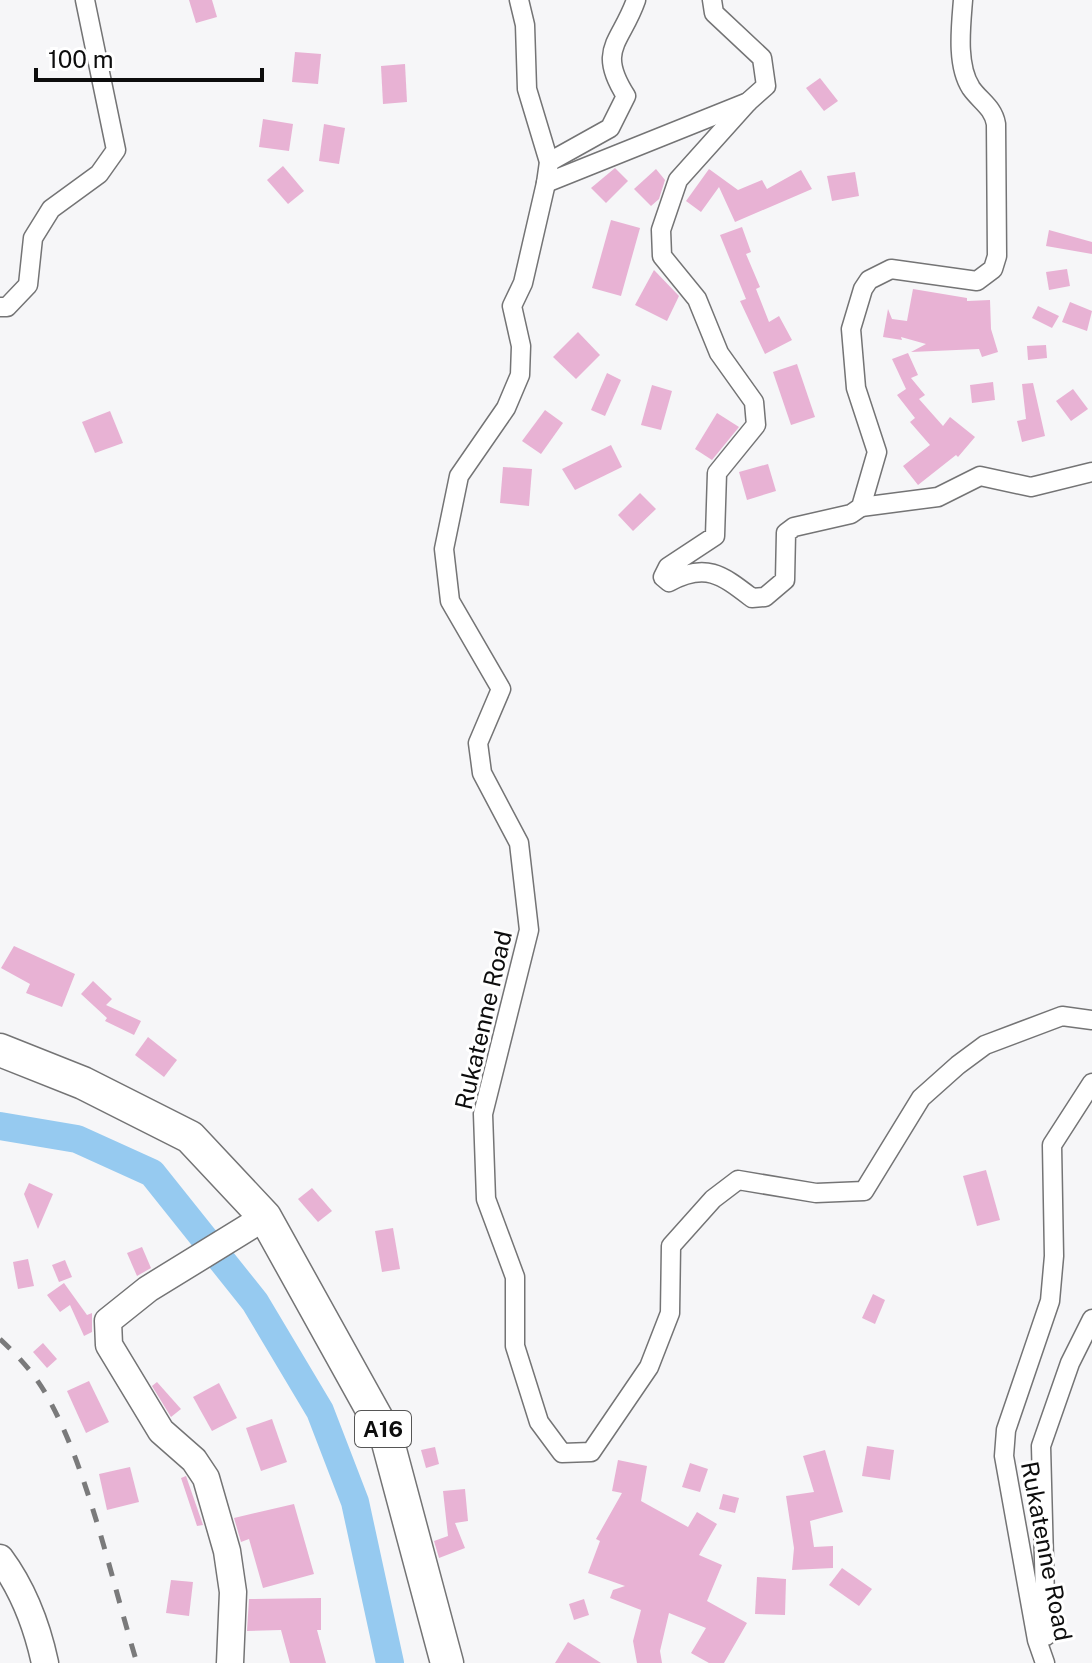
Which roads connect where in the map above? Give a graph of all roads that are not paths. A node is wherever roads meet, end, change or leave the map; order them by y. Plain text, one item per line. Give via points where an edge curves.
1 (85, 0) edge
2 (519, 0) edge
3 (636, 0) edge
4 (712, 0) edge
5 (963, 0) edge
6 (748, 102) junction
7 (549, 162) junction
8 (546, 183) junction
9 (0, 307) edge
10 (1092, 472) edge
11 (861, 507) junction
12 (1092, 1020) edge
13 (0, 1050) edge
14 (1092, 1083) edge
15 (265, 1217) junction
16 (1092, 1319) edge
17 (0, 1558) edge
18 (45, 1663) edge
19 (230, 1663) edge
20 (447, 1663) edge
21 (1045, 1663) edge

1 - 9 street via 116,150 99,174 51,209 33,238 28,285 7,307
2 - 7 street, Rukatenne Road via 527,89
3 - 7 street via 611,48 613,76 626,96 610,128
4 - 6 street via 714,13 762,58 766,86
5 - 11 street via 960,43 969,86 994,113 996,124 997,256 993,269 977,281 891,269 863,289 851,329 851,357 877,452
6 - 8 street
6 - 11 street via 678,180 661,230 662,256 697,299 719,353 754,402 756,425 717,473 715,536 668,567 663,577 669,582 686,572 719,573 752,598 765,597 785,580 786,533
7 - 8 street, Rukatenne Road
8 - 12 street, Rukatenne Road via 523,283 512,306 521,346 520,375 506,408 459,476 444,549 450,601 501,689 478,743 482,773 519,843 529,930 483,1114 486,1199 515,1277 515,1346 539,1422 562,1453 591,1452 649,1367 670,1313 671,1246 713,1199 738,1180 816,1193 864,1191 921,1098 967,1058 985,1045 1062,1016
10 - 11 street via 1031,487 980,476 938,497
13 - 15 highway, A16 via 83,1083 190,1137
14 - 21 street, Rukatenne Road via 1052,1145 1050,1301 1006,1430 1004,1456
15 - 19 street via 181,1267 108,1321 109,1345 161,1431 206,1478 233,1592
15 - 20 highway, A16 via 386,1435
16 - 21 street via 1070,1363 1041,1446
17 - 18 street via 38,1631

